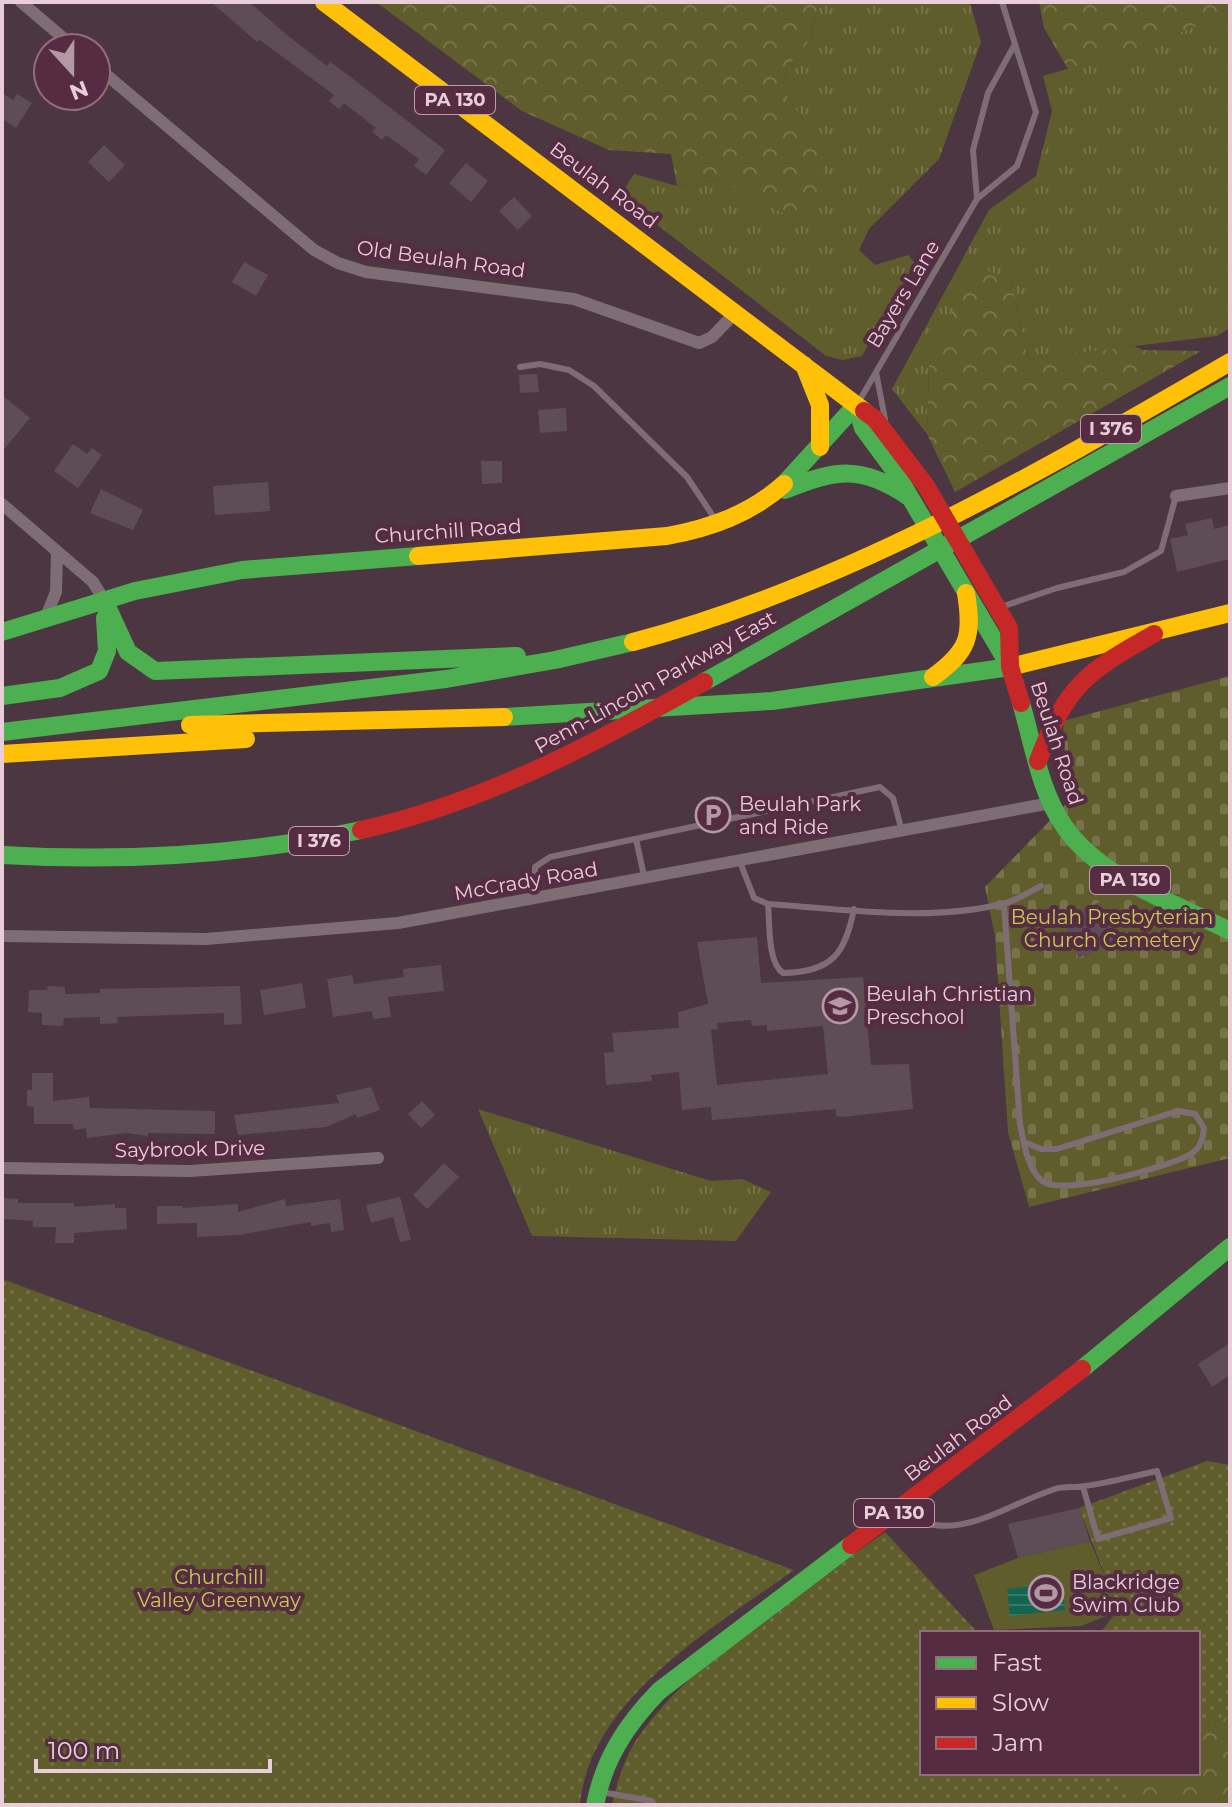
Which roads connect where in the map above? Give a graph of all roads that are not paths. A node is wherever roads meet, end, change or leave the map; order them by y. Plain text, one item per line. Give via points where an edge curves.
1 (21, 2) edge
2 (324, 2) edge
3 (1002, 2) edge
4 (56, 32) edge
5 (1015, 44) junction
6 (112, 80) edge
7 (977, 199) junction
8 (736, 312) junction
9 (802, 362) junction
10 (1230, 362) edge
11 (520, 367) dead end
12 (876, 372) junction
13 (1230, 386) edge
14 (856, 405) junction
15 (893, 442) junction
16 (820, 448) junction
17 (1230, 488) edge
18 (775, 494) junction
19 (1176, 496) joint
20 (910, 497) junction
21 (2, 504) edge
22 (718, 525) junction
23 (57, 551) junction
24 (966, 593) junction
25 (104, 600) junction
26 (997, 608) junction
27 (1230, 613) edge
28 (45, 619) junction
29 (2, 632) edge
30 (1154, 634) junction
31 (596, 652) junction
32 (1010, 667) junction
33 (928, 680) junction
34 (2, 696) edge
35 (511, 718) junction
36 (32, 730) junction
37 (2, 732) edge
38 (2, 754) edge
39 (1038, 761) junction
40 (1051, 803) junction
41 (902, 831) junction
42 (636, 839) junction
43 (2, 855) edge
44 (740, 862) junction
45 (645, 880) junction
46 (1041, 886) dead end
47 (535, 900) junction
48 (768, 904) junction
49 (1004, 904) junction
50 (854, 909) junction
51 (1230, 931) edge
52 (2, 936) edge
53 (1024, 1142) junction
54 (378, 1158) dead end
55 (2, 1168) edge
56 (1230, 1247) edge
57 (1083, 1487) junction
58 (895, 1512) junction
59 (596, 1798) edge
60 (654, 1805) edge

1 - 4 street
2 - 8 main road, Beulah Road / PA 130
3 - 5 lane, Bayers Lane
5 - 7 lane via 988,93 973,150
5 - 7 lane, Bayers Lane via 1036,112 1017,166
6 - 8 street, Old Beulah Road via 314,250 338,263 366,272 574,299 699,343
7 - 12 lane, Bayers Lane
8 - 9 main road, Beulah Road / PA 130
9 - 14 main road, Beulah Road / PA 130
9 - 16 main road via 820,405
10 - 31 main road, Penn-Lincoln Parkway East / I 376 via 992,496 882,551 753,604
11 - 22 lane via 540,364 569,370 594,386 687,477
12 - 14 lane, Bayers Lane
12 - 15 lane
13 - 43 main road, Penn-Lincoln Parkway East / I 376 via 563,760 484,794 329,839 258,851 149,861
14 - 15 main road, Beulah Road / PA 130
14 - 16 main road, Churchill Road
14 - 20 main road, Beulah Road / PA 130 via 863,428
15 - 26 main road, Beulah Road / PA 130 via 936,503
16 - 18 main road, Churchill Road
17 - 19 street
18 - 20 main road via 846,471 876,475
18 - 22 main road, Churchill Road
19 - 26 lane via 1161,551 1124,572
20 - 24 main road, Beulah Road / PA 130
21 - 23 street
22 - 25 main road, Churchill Road via 667,536 242,570
23 - 25 street via 93,582
23 - 28 street via 56,592
24 - 32 main road, Beulah Road / PA 130
24 - 33 main road via 968,643 957,659
25 - 28 main road, Churchill Road
25 - 31 main road via 126,650 155,671
25 - 34 main road via 108,651 98,674 82,682
26 - 32 main road, Beulah Road / PA 130 via 1009,628
27 - 30 main road
28 - 29 main road, Churchill Road
30 - 32 main road
30 - 39 main road via 1074,685 1056,712
31 - 36 main road, Penn-Lincoln Parkway East / I 376 via 476,676
32 - 33 main road
32 - 39 main road, Beulah Road / PA 130
33 - 35 main road via 694,708
35 - 36 main road
35 - 38 main road via 371,732
36 - 37 main road, Penn-Lincoln Parkway East / I 376
39 - 40 main road, Beulah Road / PA 130
40 - 41 street, McCrady Road
40 - 51 main road, Beulah Road / PA 130 via 1070,835 1103,864
41 - 42 lane via 893,798 880,787
41 - 44 street, McCrady Road
42 - 45 lane
42 - 47 lane via 550,857 535,867
44 - 45 street, McCrady Road
44 - 48 lane via 754,898
45 - 47 street, McCrady Road
46 - 49 lane
47 - 52 street, McCrady Road via 398,923 249,937 118,941
48 - 50 lane
48 - 50 lane via 773,956 783,973 818,967 843,950
49 - 50 lane via 912,912
49 - 53 lane
53 - 53 lane via 1041,1180 1053,1187 1074,1187 1191,1153 1203,1142 1204,1128 1195,1114 1178,1111 1057,1149
54 - 55 street, Saybrook Drive via 175,1172
56 - 58 main road, Beulah Road / PA 130 via 1037,1406
57 - 57 lane via 1098,1539 1171,1518 1157,1471
57 - 58 lane via 1057,1488 1006,1511 946,1526 918,1523
58 - 59 main road, Beulah Road / PA 130 via 730,1633 644,1704 613,1749
59 - 60 lane via 642,1799

